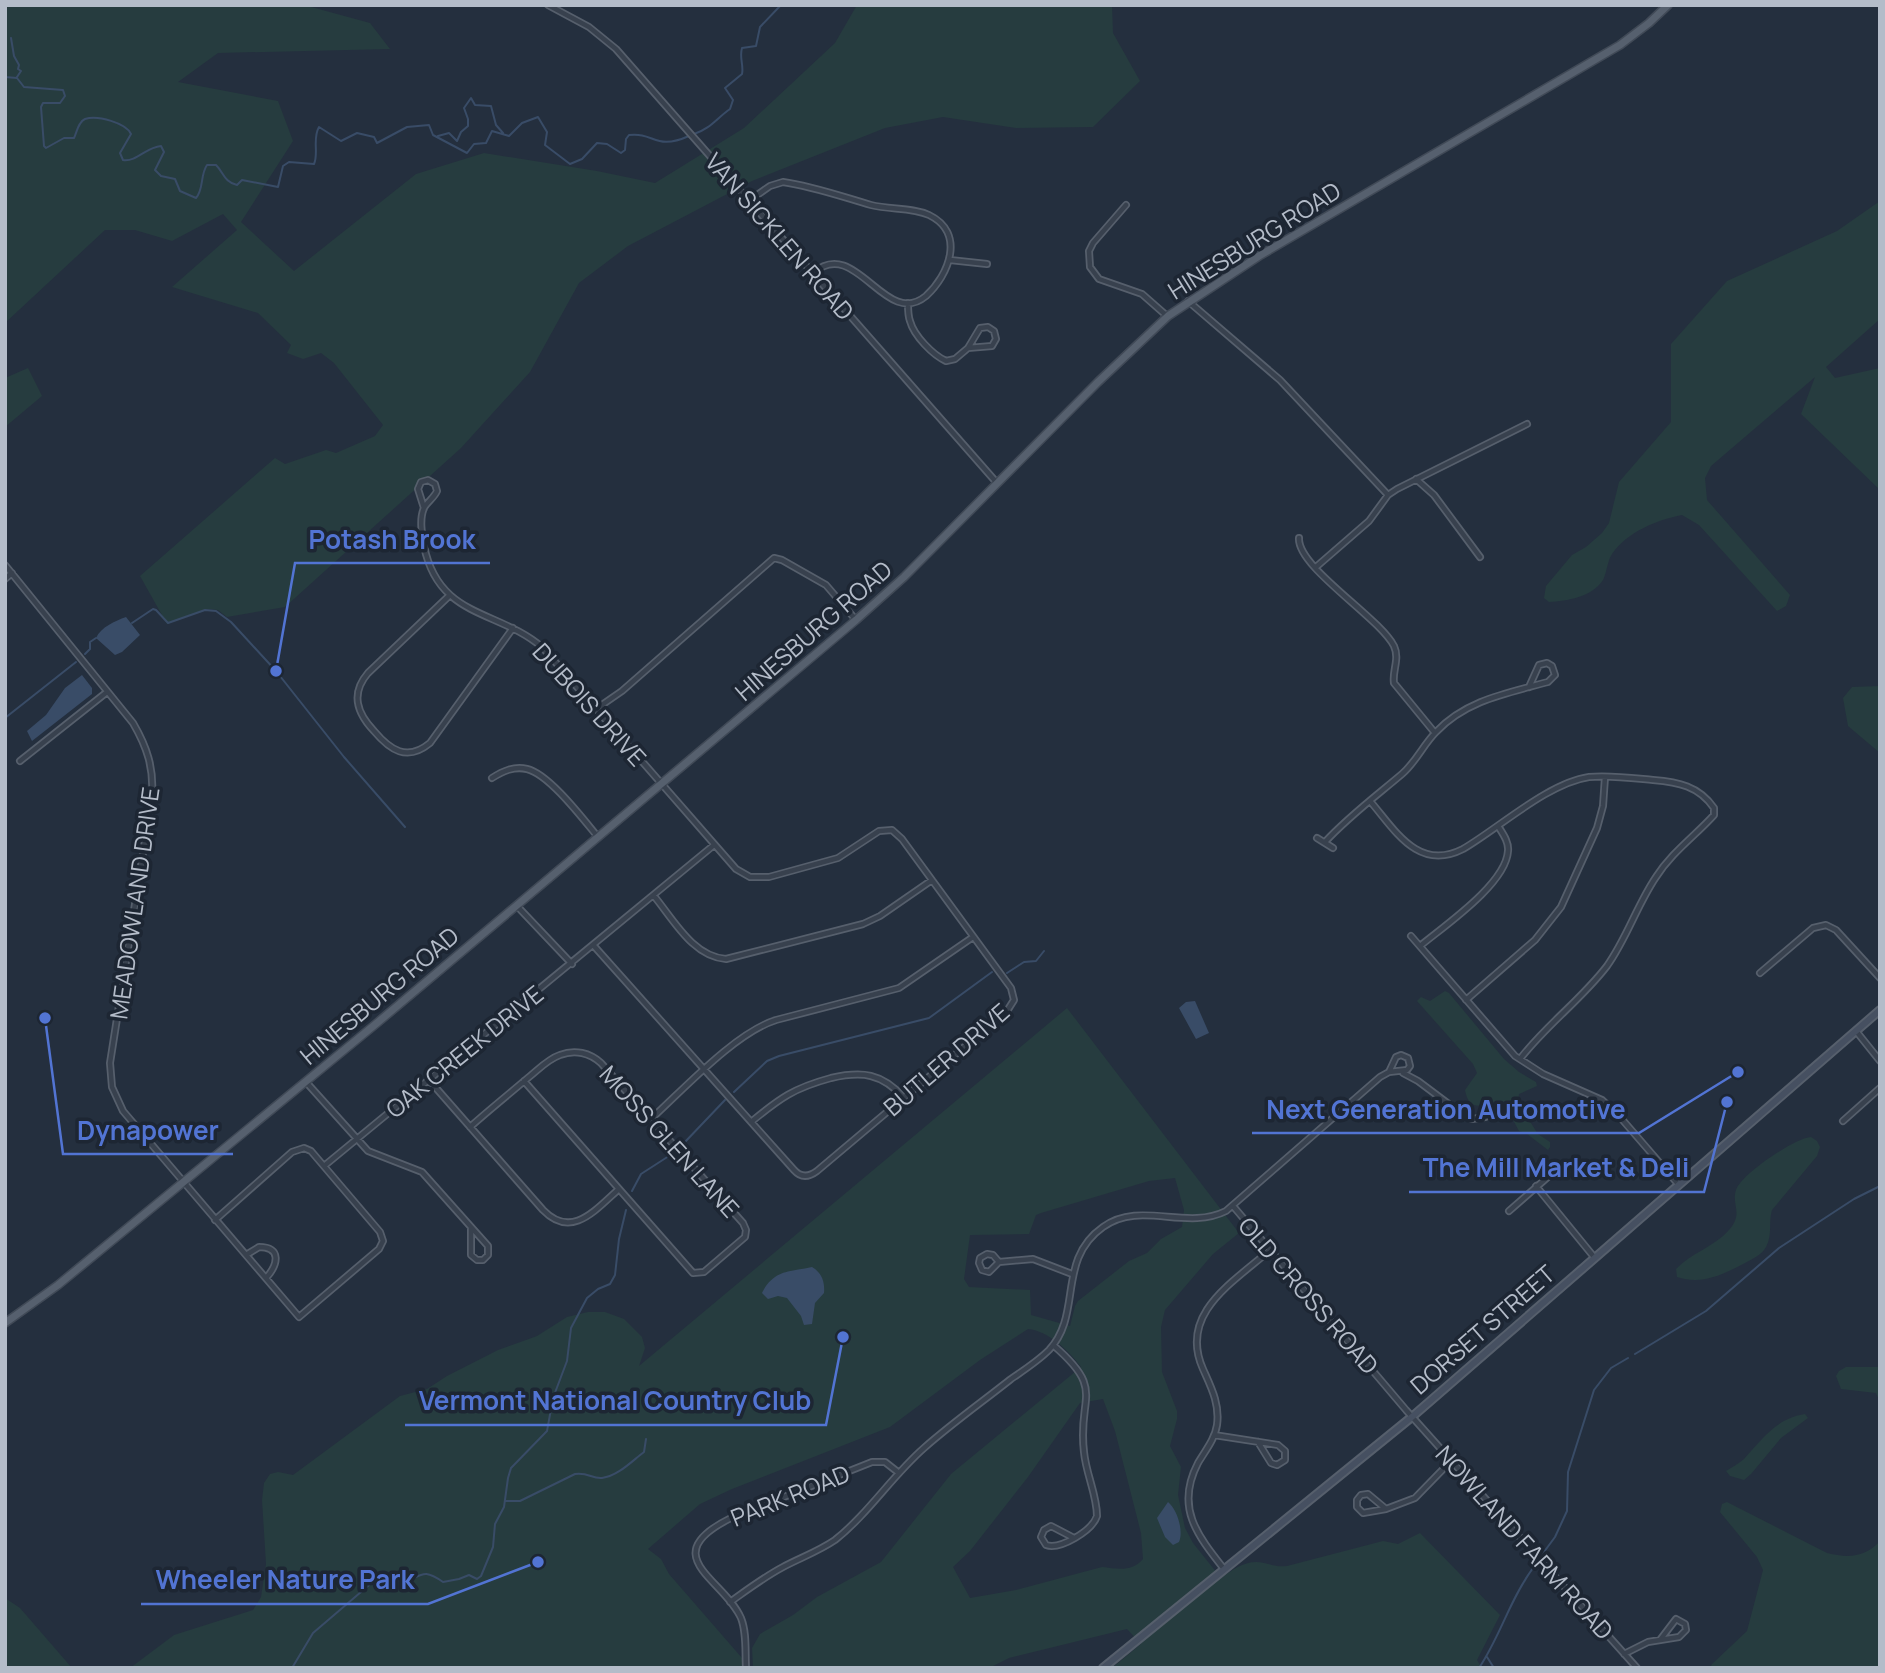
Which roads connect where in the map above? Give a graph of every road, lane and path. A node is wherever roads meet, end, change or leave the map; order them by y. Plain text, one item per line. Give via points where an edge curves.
1 (548, 5) edge
2 (1668, 5) edge
3 (750, 200) junction
4 (1126, 205) dead end
5 (950, 260) junction
6 (987, 264) dead end
7 (813, 273) junction
8 (1188, 301) junction
9 (908, 303) junction
10 (1168, 316) junction
11 (968, 348) junction
12 (1527, 424) dead end
13 (1416, 479) junction
14 (998, 483) junction
15 (1388, 495) junction
16 (424, 508) junction
17 (1299, 538) dead end
18 (1480, 557) dead end
19 (5, 565) edge
20 (1316, 567) junction
21 (12, 573) junction
22 (5, 579) edge
23 (450, 595) junction
24 (856, 620) junction
25 (513, 628) junction
26 (1529, 687) junction
27 (107, 692) junction
28 (596, 709) junction
29 (1435, 733) junction
30 (20, 761) dead end
31 (1605, 777) junction
32 (492, 778) dead end
33 (663, 784) junction
34 (1370, 801) junction
35 (1498, 826) junction
36 (598, 837) junction
37 (1317, 838) dead end
38 (1325, 842) junction
39 (714, 845) junction
40 (1333, 848) dead end
41 (932, 880) junction
42 (654, 896) junction
43 (517, 906) junction
44 (1411, 936) dead end
45 (973, 937) junction
46 (594, 946) junction
47 (1420, 946) junction
48 (572, 964) junction
49 (1760, 973) dead end
50 (1880, 978) edge
51 (1466, 1000) junction
52 (1880, 1010) edge
53 (1856, 1031) junction
54 (1520, 1059) junction
55 (1880, 1061) edge
56 (705, 1070) junction
57 (1389, 1072) junction
58 (1402, 1072) junction
59 (429, 1080) junction
60 (306, 1081) junction
61 (524, 1081) junction
62 (1880, 1088) edge
63 (904, 1097) junction
64 (1485, 1117) dead end
65 (651, 1119) junction
66 (1843, 1121) dead end
67 (751, 1123) junction
68 (470, 1126) junction
69 (357, 1139) junction
70 (324, 1166) junction
71 (1557, 1169) dead end
72 (183, 1182) junction
73 (1678, 1184) junction
74 (1536, 1186) junction
75 (619, 1189) junction
76 (1233, 1206) junction
77 (1509, 1211) dead end
78 (215, 1220) junction
79 (471, 1227) junction
80 (1270, 1251) junction
81 (246, 1255) junction
82 (1594, 1257) junction
83 (999, 1262) junction
84 (1072, 1274) junction
85 (266, 1278) junction
86 (5, 1323) edge
87 (1053, 1345) junction
88 (1413, 1416) junction
89 (1214, 1434) junction
90 (1258, 1442) junction
91 (1452, 1460) junction
92 (899, 1473) junction
93 (1386, 1509) junction
94 (1074, 1538) junction
95 (1224, 1569) junction
96 (730, 1602) junction
97 (1660, 1640) junction
98 (1624, 1654) junction
99 (746, 1668) edge
100 (1103, 1668) edge
101 (1637, 1668) edge

1 - 3 street, VAN SICKLEN ROAD via 608,41
2 - 8 main road, HINESBURG ROAD via 1612,50
3 - 5 street via 783,183 881,208 924,213 939,222 949,236
3 - 7 street, VAN SICKLEN ROAD
4 - 10 street via 1093,243 1090,267 1099,279 1142,294
5 - 6 street
5 - 9 street via 929,293
7 - 9 street via 827,264 842,264 891,299
7 - 14 street, VAN SICKLEN ROAD
8 - 10 main road, HINESBURG ROAD
8 - 15 street via 1280,380
9 - 11 street via 912,327 939,358 952,361
10 - 14 main road, HINESBURG ROAD
11 - 11 street via 992,346 995,331 980,328
12 - 13 street
13 - 15 street
13 - 18 street via 1434,495
14 - 24 main road, HINESBURG ROAD
15 - 20 street via 1369,521
16 - 16 street, DUBOIS DRIVE via 437,493 430,481 418,487
16 - 23 street, DUBOIS DRIVE via 426,556
17 - 20 street via 1301,549
19 - 21 street, MEADOWLAND DRIVE
20 - 29 street via 1390,640 1396,657 1394,683
21 - 22 street
21 - 27 street, MEADOWLAND DRIVE
23 - 25 street, DUBOIS DRIVE via 472,612
23 - 25 street via 359,687 361,716 391,749 410,752 430,743
24 - 28 street via 826,585 774,558
24 - 33 main road, HINESBURG ROAD
25 - 28 street, DUBOIS DRIVE via 543,648
26 - 26 street via 1552,680 1552,666 1539,665
26 - 29 street via 1476,703
27 - 30 street
27 - 72 street, MEADOWLAND DRIVE via 142,739 153,783 111,1054 112,1087 123,1111
28 - 33 street, DUBOIS DRIVE
29 - 34 street via 1405,771
31 - 35 street via 1569,782
31 - 51 street via 1597,828 1562,907 1535,940
31 - 54 street via 1679,783 1696,790 1714,808 1714,815 1661,869 1605,968
32 - 36 street via 514,768 534,771
33 - 36 main road, HINESBURG ROAD
33 - 39 street, BUTLER DRIVE
34 - 35 street via 1406,843 1427,854 1454,853
34 - 38 street
35 - 47 street via 1508,847 1501,871
36 - 43 main road, HINESBURG ROAD
37 - 38 street
38 - 40 street
39 - 41 street, BUTLER DRIVE via 741,873 763,878 838,858 888,829 899,834
39 - 42 street, OAK CREEK DRIVE
41 - 42 street via 863,925 726,959 699,949
41 - 45 street, BUTLER DRIVE
42 - 46 street, OAK CREEK DRIVE
43 - 48 street
43 - 60 main road, HINESBURG ROAD
44 - 47 street
45 - 56 street via 899,988 758,1027
45 - 63 street, BUTLER DRIVE via 1011,988 1013,1003
46 - 48 street, OAK CREEK DRIVE
46 - 56 street, BUTLER DRIVE
47 - 51 street
48 - 59 street, OAK CREEK DRIVE
49 - 50 street via 1813,928 1826,925
51 - 54 street
52 - 53 street, DORSET STREET
53 - 55 street
53 - 73 street, DORSET STREET
54 - 73 street via 1602,1100
56 - 65 street
56 - 67 street, BUTLER DRIVE
57 - 58 street
57 - 58 street via 1401,1055 1410,1063
57 - 76 street
58 - 64 street via 1466,1116
59 - 68 street
59 - 69 street, OAK CREEK DRIVE
60 - 69 street
60 - 72 main road, HINESBURG ROAD
61 - 65 street, MOSS GLEN LANE via 561,1054 588,1054
61 - 68 street, MOSS GLEN LANE
61 - 75 street, MOSS GLEN LANE
62 - 66 street
63 - 67 street via 880,1077 850,1074 797,1089
63 - 67 street, BUTLER DRIVE via 808,1176 794,1170
65 - 75 street, MOSS GLEN LANE via 743,1223 745,1237 704,1272 693,1273
68 - 75 street via 554,1219 581,1220
69 - 70 street, OAK CREEK DRIVE
69 - 79 street via 368,1151 420,1170
70 - 78 street via 309,1149 296,1149
70 - 85 street, MEADOWLAND DRIVE via 381,1233 382,1245 299,1317
71 - 74 street
72 - 78 street, MEADOWLAND DRIVE
72 - 86 main road, HINESBURG ROAD
73 - 82 street, DORSET STREET
74 - 77 street
74 - 82 street
76 - 80 street, OLD CROSS ROAD
76 - 84 street via 1205,1219 1143,1215 1114,1220 1089,1238
78 - 81 street, MEADOWLAND DRIVE
79 - 79 street via 489,1247 484,1259 471,1255
80 - 88 street, OLD CROSS ROAD
80 - 89 street via 1210,1302 1200,1322 1197,1354 1217,1406
81 - 85 street, MEADOWLAND DRIVE
81 - 85 street via 259,1247 269,1249 277,1262
82 - 88 street, DORSET STREET
83 - 83 street via 987,1254 979,1263 988,1272
83 - 84 street via 1033,1259
84 - 87 street via 1065,1319
87 - 92 street
87 - 94 street via 1077,1367 1087,1394 1083,1451 1097,1516 1091,1528
88 - 91 street, NOWLAND FARM ROAD
88 - 95 street, DORSET STREET
89 - 90 street
89 - 95 street via 1192,1477 1189,1507 1199,1537
90 - 90 street via 1271,1463 1285,1460 1281,1446
91 - 93 street via 1415,1498
91 - 98 street, NOWLAND FARM ROAD
92 - 96 street via 835,1539
92 - 96 street, PARK ROAD via 889,1463 875,1461 738,1515 714,1529 699,1544 696,1559
93 - 93 street via 1368,1494 1357,1500 1363,1513
94 - 94 street via 1052,1547 1041,1537 1053,1527
95 - 100 street, DORSET STREET
96 - 99 street, PARK ROAD via 744,1629
97 - 97 street via 1681,1636 1685,1624 1676,1619
97 - 98 street
98 - 101 street, NOWLAND FARM ROAD

